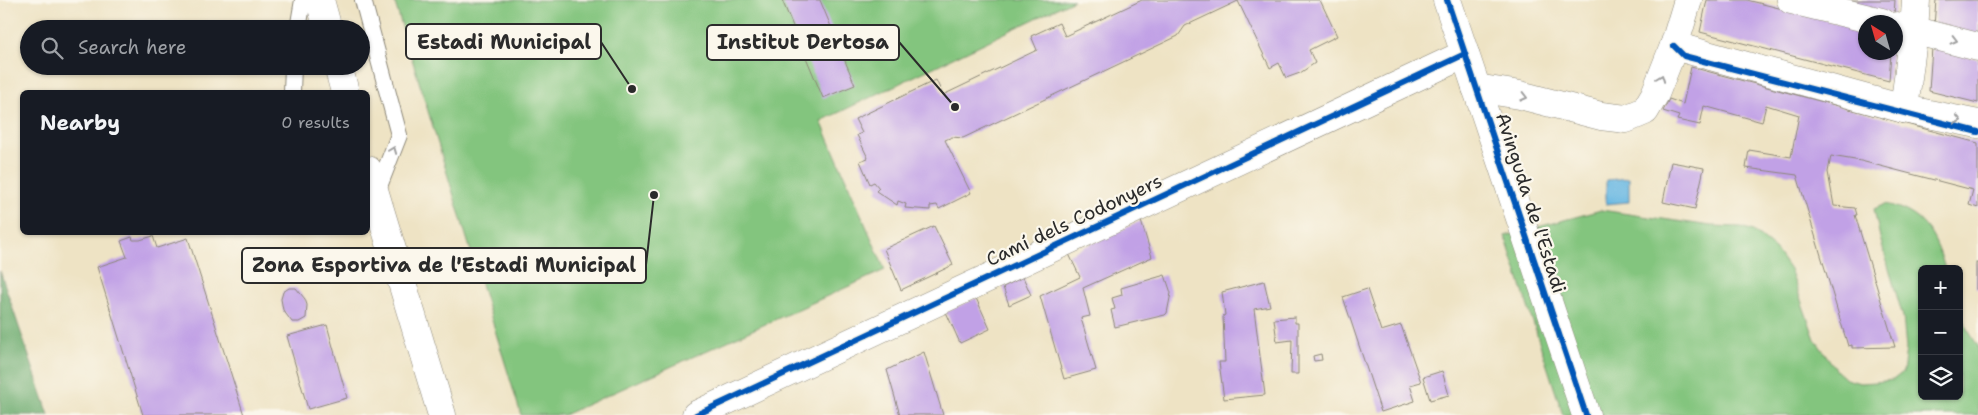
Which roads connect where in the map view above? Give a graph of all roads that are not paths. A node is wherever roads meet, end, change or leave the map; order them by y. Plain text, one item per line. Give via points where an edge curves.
1 (303, 0) edge
2 (320, 0) edge
3 (363, 0) edge
4 (1447, 0) edge
5 (1688, 0) edge
6 (1791, 0) edge
7 (1916, 0) edge
8 (1858, 16) edge
9 (300, 20) edge
10 (326, 20) edge
11 (368, 20) edge
12 (370, 27) edge
13 (1905, 28) edge
14 (1674, 46) junction
15 (1978, 47) edge
16 (1465, 54) junction
17 (293, 75) edge
18 (340, 75) edge
19 (1476, 88) junction
20 (292, 90) edge
21 (344, 90) edge
22 (1904, 108) junction
23 (1978, 124) edge
24 (370, 176) edge
25 (376, 196) junction
26 (442, 415) edge
27 (696, 415) edge
28 (1586, 415) edge

1 - 9 lane
2 - 10 street
11 -> 3 lane
4 - 16 street, Avinguda de l'Estadi
5 - 14 street
6 - 8 street
7 - 13 street
25 -> 12 lane via 398,135
13 -> 15 street
13 - 22 street
19 -> 14 street via 1626,119 1645,112
14 - 22 street
16 - 19 street, Avinguda de l'Estadi
16 - 27 street, Camí dels Codonyers
17 - 20 lane
18 - 21 street
19 - 28 street, Avinguda de l'Estadi
22 -> 23 street
24 - 25 street
25 - 26 street

